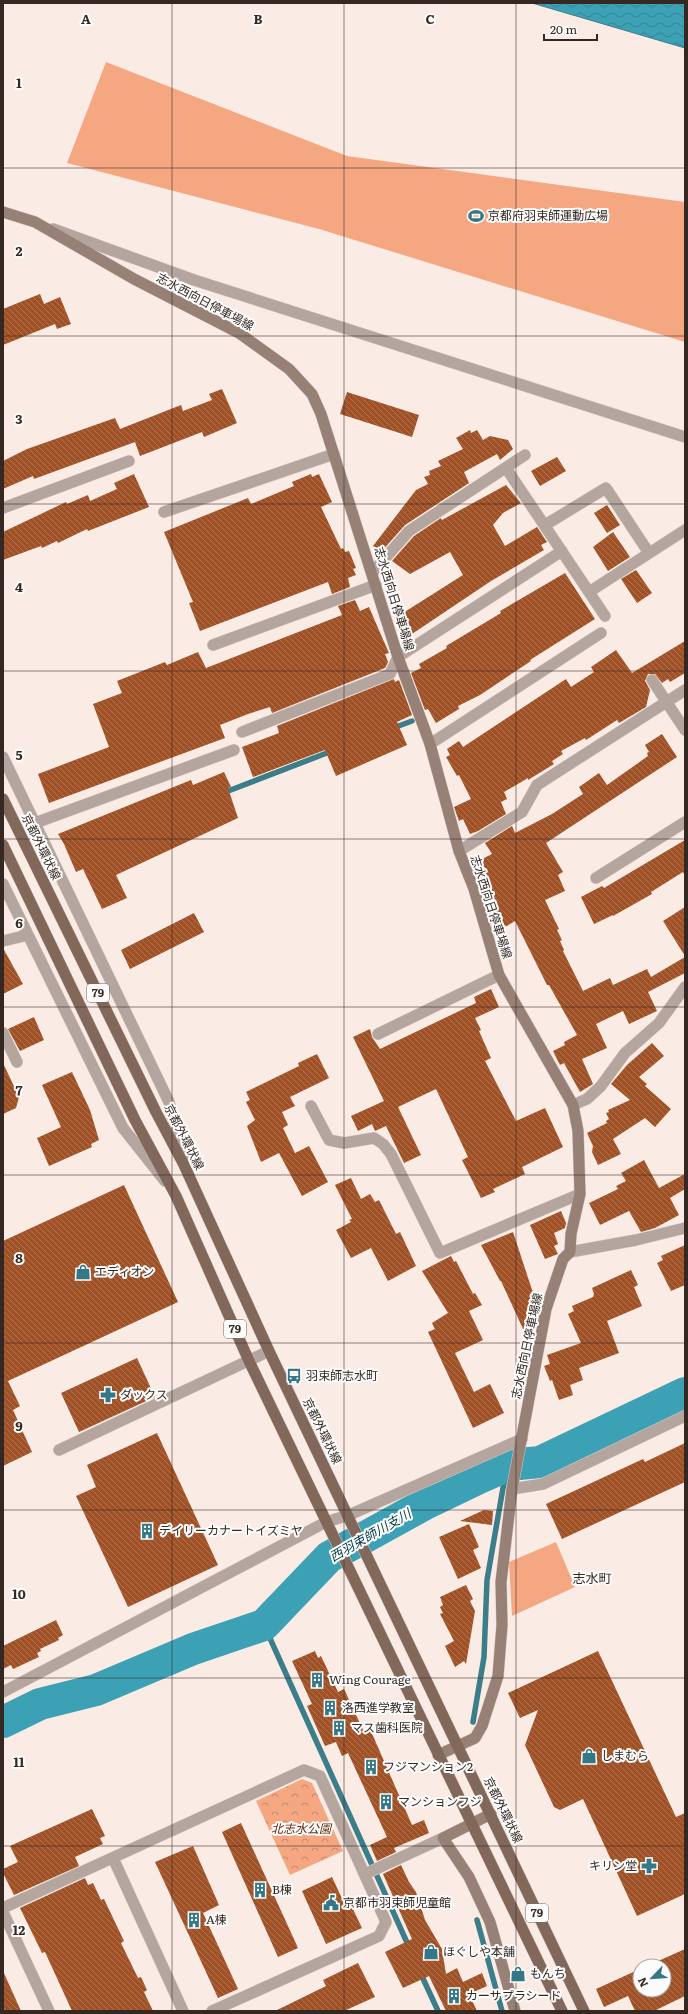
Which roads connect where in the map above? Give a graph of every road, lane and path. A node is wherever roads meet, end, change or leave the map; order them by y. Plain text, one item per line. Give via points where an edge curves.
1 (3, 212) edge
2 (35, 222) junction
3 (685, 437) edge
4 (334, 454) junction
5 (525, 455) dead end
6 (129, 461) dead end
7 (506, 468) junction
8 (3, 508) edge
9 (164, 512) dead end
10 (545, 525) junction
11 (685, 530) edge
12 (562, 551) junction
13 (649, 553) junction
14 (372, 573) junction
15 (376, 585) junction
16 (590, 592) junction
17 (605, 616) dead end
18 (601, 633) dead end
19 (213, 644) dead end
20 (398, 657) junction
21 (652, 680) dead end
22 (685, 690) edge
23 (667, 702) junction
24 (685, 730) edge
25 (242, 732) dead end
26 (430, 744) junction
27 (234, 750) dead end
28 (3, 757) edge
29 (3, 799) edge
30 (685, 822) edge
31 (35, 823) junction
32 (3, 844) edge
33 (459, 852) junction
34 (596, 878) dead end
35 (3, 884) edge
36 (28, 935) junction
37 (3, 941) edge
38 (499, 975) junction
39 (685, 987) edge
40 (3, 1033) edge
41 (378, 1034) dead end
42 (17, 1062) dead end
43 (573, 1105) junction
44 (311, 1106) dead end
45 (184, 1165) junction
46 (580, 1194) junction
47 (176, 1196) junction
48 (685, 1228) edge
49 (570, 1252) junction
50 (269, 1351) junction
51 (249, 1361) junction
52 (685, 1416) edge
53 (522, 1439) junction
54 (59, 1450) dead end
55 (512, 1490) junction
56 (349, 1515) junction
57 (326, 1522) junction
58 (3, 1692) edge
59 (458, 1746) junction
60 (438, 1755) junction
61 (491, 1814) junction
62 (471, 1824) junction
63 (443, 1838) junction
64 (113, 1858) junction
65 (366, 1873) junction
66 (3, 1908) edge
67 (3, 1912) edge
68 (49, 2011) edge
69 (183, 2011) edge
70 (212, 2011) edge
71 (516, 2011) edge
72 (562, 2011) edge
73 (584, 2011) edge

1 - 2 main road, 志水西向日停車場線
2 - 3 street via 194,280
2 - 4 main road, 志水西向日停車場線 via 134,279 239,333 288,368 312,394
4 - 9 street
4 - 14 main road, 志水西向日停車場線
5 - 7 street
6 - 8 street
7 - 10 street
7 - 14 street via 409,531
10 - 12 street
10 - 13 street via 606,488
11 - 13 street
12 - 16 street
12 - 20 street
13 - 16 street
14 - 15 main road, 志水西向日停車場線
15 - 19 street
15 - 20 main road, 志水西向日停車場線
16 - 17 street
18 - 26 street
20 - 25 street via 390,674
20 - 26 main road, 志水西向日停車場線
21 - 23 street
22 - 23 street
23 - 24 street
23 - 33 street via 537,785 522,812
26 - 33 main road, 志水西向日停車場線
27 - 31 street
28 - 31 street
29 - 45 main road, 京都外環状線 / 79
30 - 34 street
31 - 45 street via 168,1102
32 - 47 main road, 79 via 135,1120
33 - 38 main road, 志水西向日停車場線 via 474,889
35 - 36 street
36 - 37 street
36 - 47 street via 123,1128
38 - 41 street
38 - 43 main road, 志水西向日停車場線
39 - 43 street via 659,1023 625,1053 601,1086 587,1099
40 - 42 street
43 - 46 main road, 志水西向日停車場線 via 578,1131
44 - 46 street via 329,1140 344,1143 374,1138 392,1154 440,1253
45 - 50 main road, 京都外環状線 / 79
46 - 49 main road, 志水西向日停車場線 via 571,1234
47 - 51 main road, 79
48 - 49 street
49 - 53 main road, 志水西向日停車場線 via 563,1259 546,1308
50 - 51 street
50 - 56 main road, 京都外環状線 / 79
51 - 54 street
51 - 57 main road, 79
52 - 55 street via 543,1484
53 - 55 main road, 志水西向日停車場線
53 - 56 street
55 - 59 main road, 志水西向日停車場線 via 501,1582 502,1625 498,1676 482,1726 475,1738
56 - 57 street
56 - 59 main road, 京都外環状線 / 79
57 - 58 street
57 - 60 main road, 79
59 - 60 main road, 志水西向日停車場線
59 - 61 main road, 京都外環状線 / 79
60 - 62 main road, 79
61 - 62 main road
61 - 73 main road, 京都外環状線 / 79
62 - 63 main road
62 - 72 main road, 79
63 - 65 street
63 - 71 main road via 469,1877 490,1922
64 - 65 street via 304,1770 320,1776
64 - 66 street
64 - 69 street
65 - 70 street via 386,1922 378,1936
67 - 68 street

